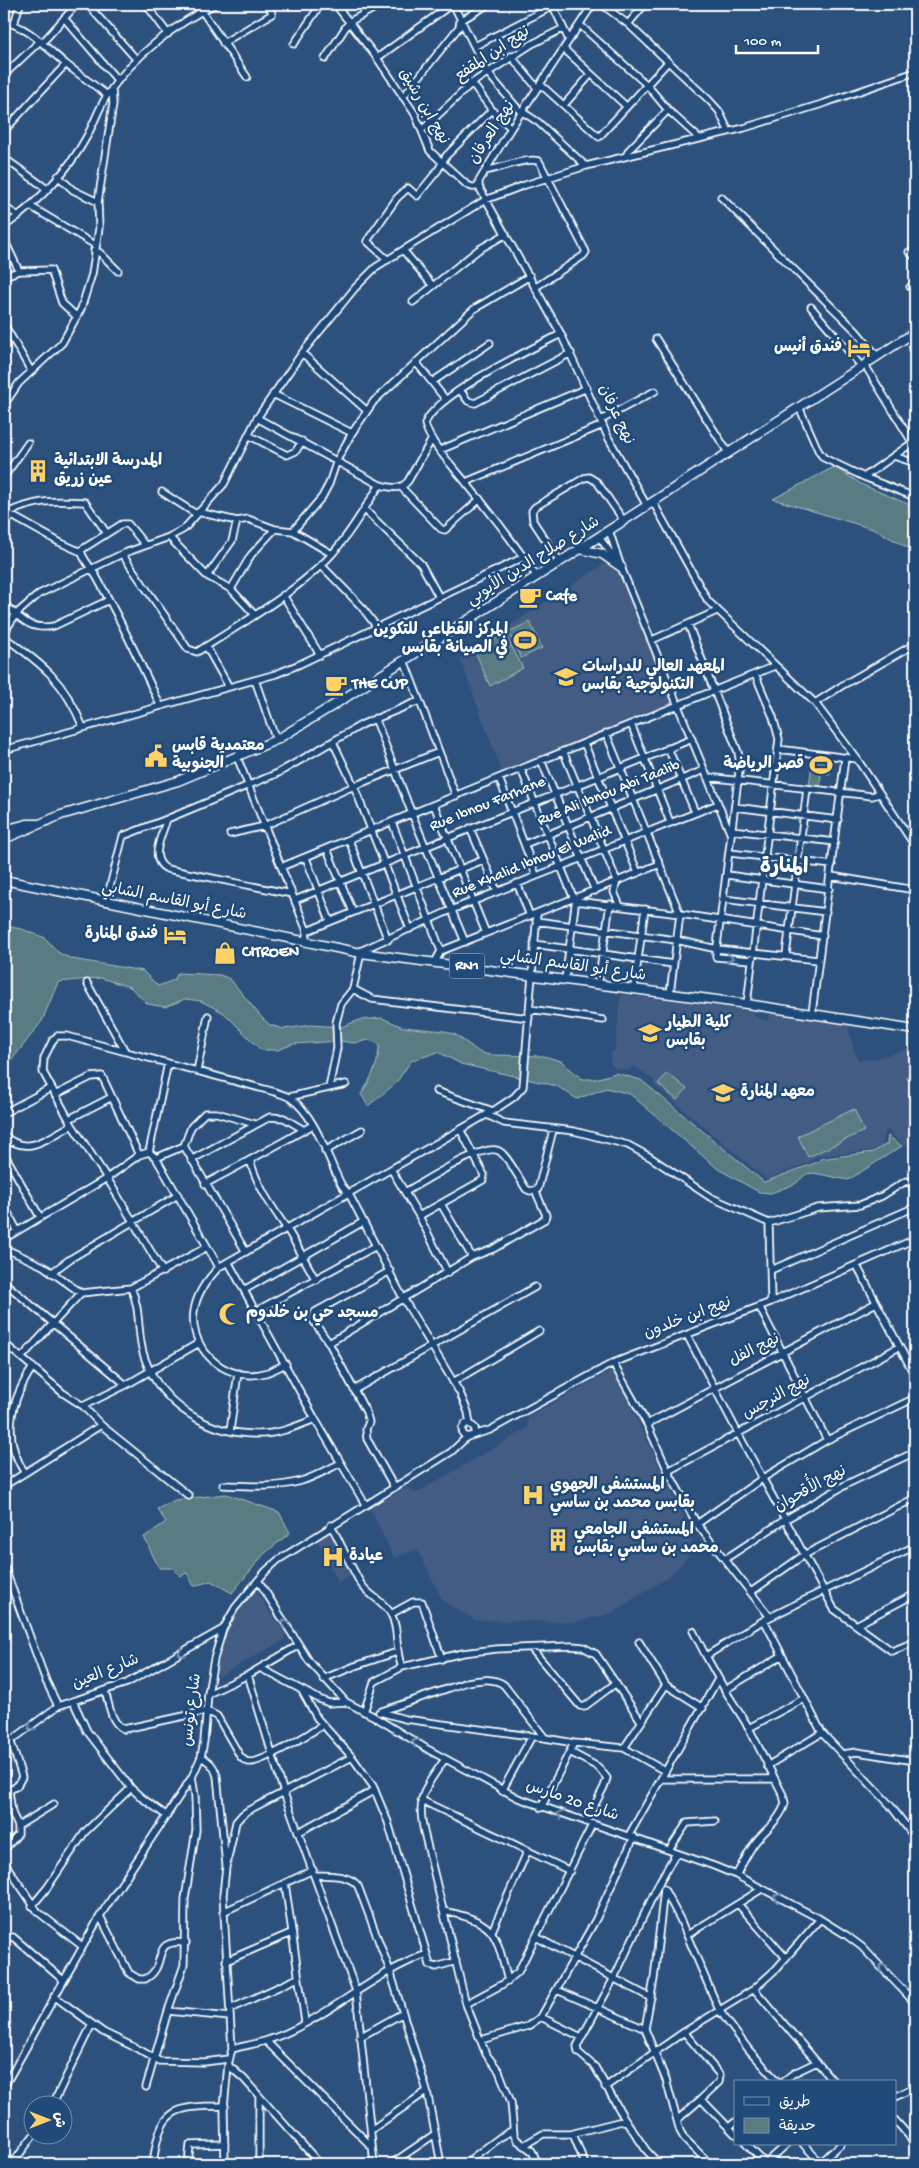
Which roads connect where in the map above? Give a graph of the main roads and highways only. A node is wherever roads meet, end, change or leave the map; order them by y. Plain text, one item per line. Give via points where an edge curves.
1 (915, 332) edge
2 (580, 549) junction
3 (621, 567) road end
4 (39, 824) junction
5 (4, 830) edge
6 (4, 839) edge
7 (4, 880) edge
8 (4, 885) edge
9 (21, 885) junction
10 (915, 1030) edge

1 - 2 main road, شارع صلاح الدين الأيوبي
2 - 3 main road via 602,554
2 - 4 main road, شارع صلاح الدين الأيوبي via 276,740 178,781
4 - 5 main road, شارع صلاح الدين الأيوبي
4 - 6 main road, شارع صلاح الدين الأيوبي
7 - 9 main road, شارع أبو القاسم الشابي / RN1
8 - 9 main road, شارع أبو القاسم الشابي / RN1
9 - 10 main road, شارع أبو القاسم الشابي / RN1 via 360,952

